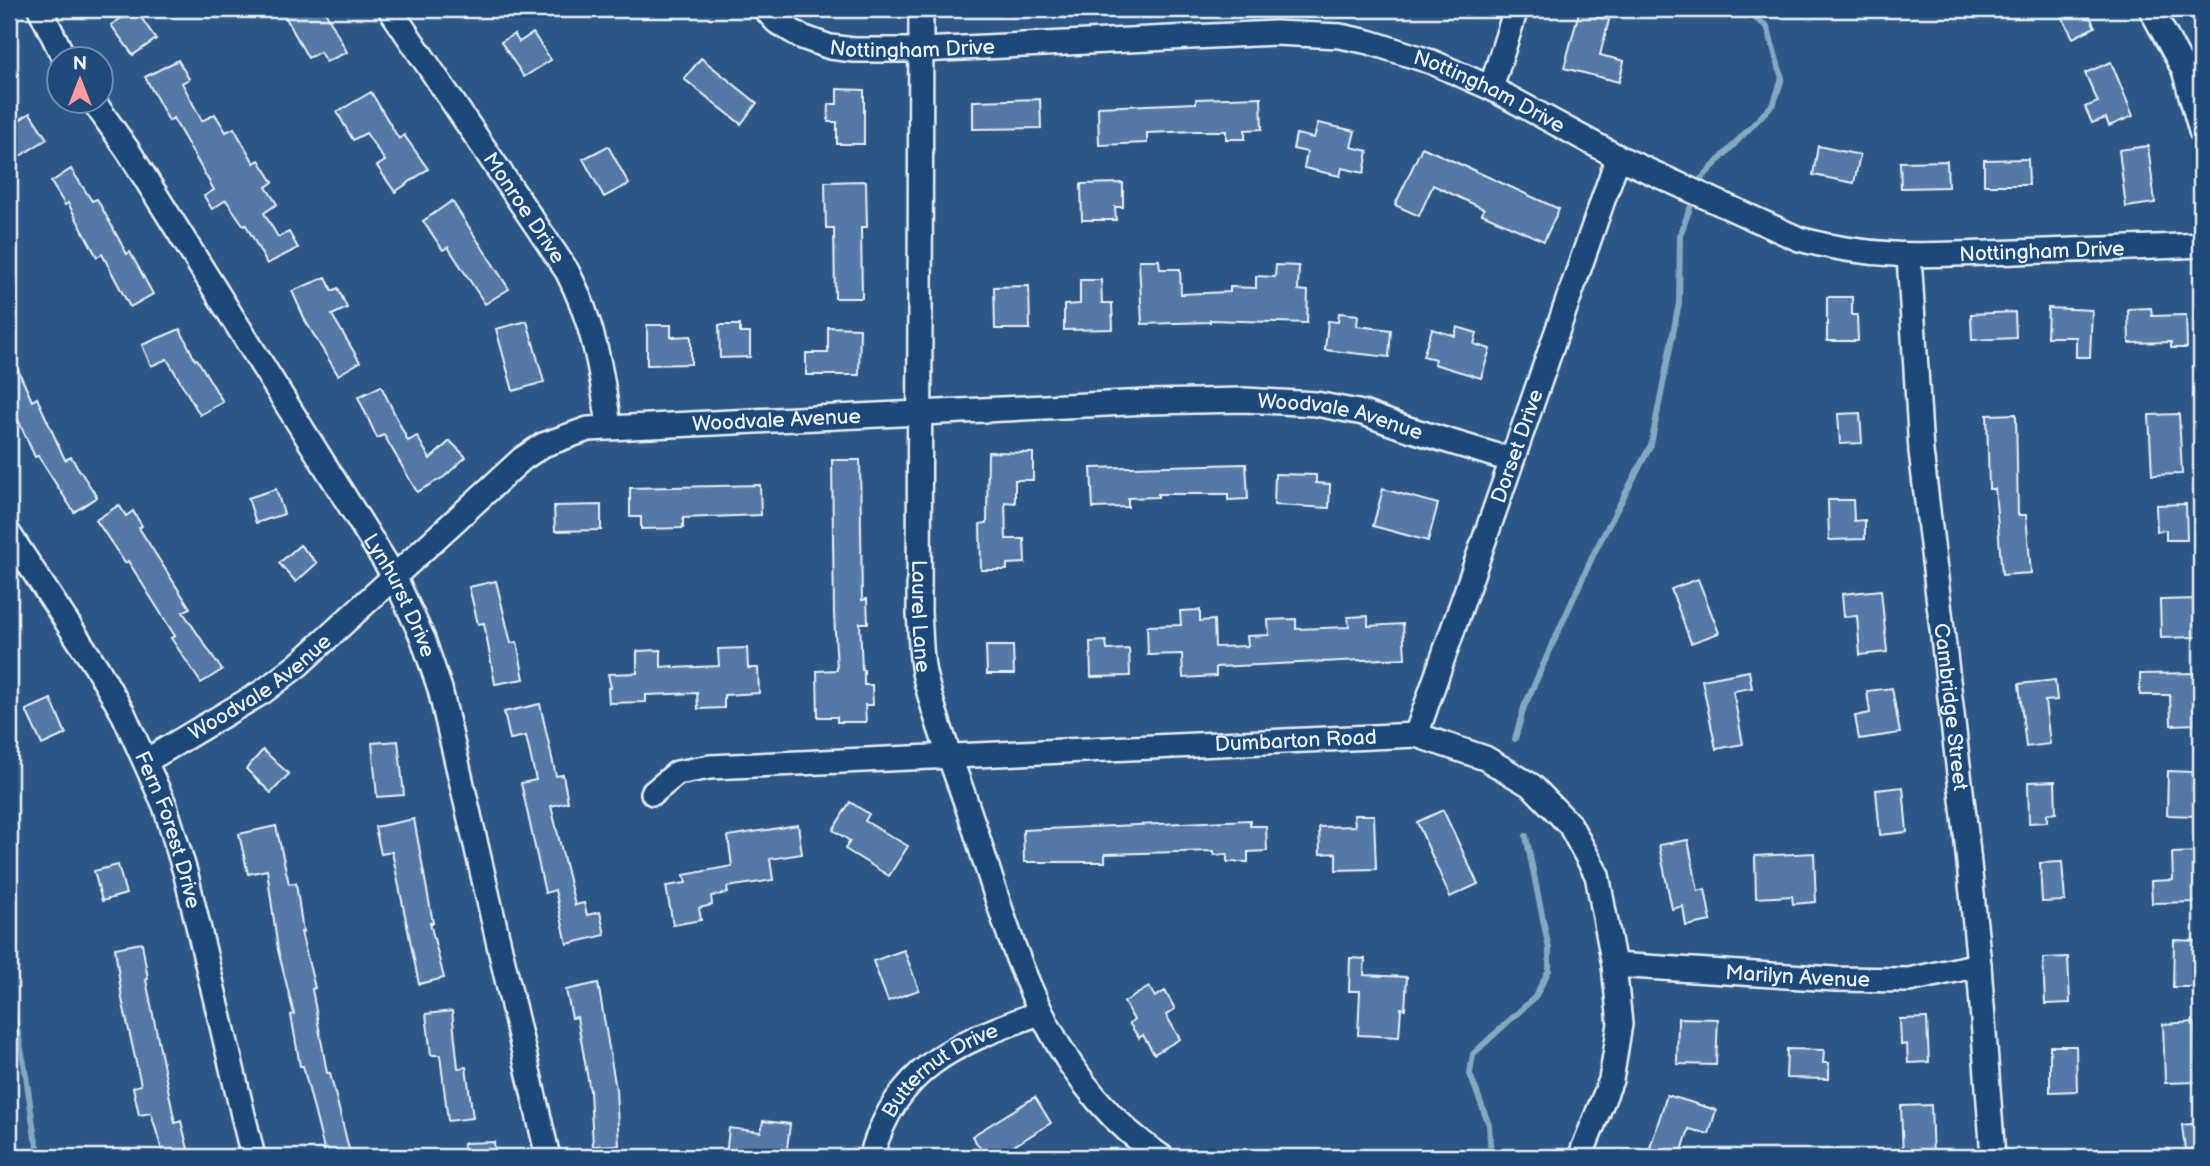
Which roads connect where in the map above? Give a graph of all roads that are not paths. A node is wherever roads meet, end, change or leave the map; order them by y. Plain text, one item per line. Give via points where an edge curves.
1 (40, 9) edge
2 (390, 9) edge
3 (765, 9) edge
4 (921, 9) edge
5 (1516, 9) edge
6 (2151, 9) edge
7 (58, 46) edge
8 (921, 50) junction
9 (1490, 88) junction
10 (103, 116) edge
11 (2201, 131) edge
12 (1618, 157) junction
13 (2201, 245) edge
14 (1909, 256) junction
15 (921, 414) junction
16 (609, 427) junction
17 (1511, 460) junction
18 (9, 534) edge
19 (394, 576) junction
20 (1416, 735) junction
21 (951, 757) junction
22 (146, 761) junction
23 (653, 793) dead end
24 (1614, 965) junction
25 (1979, 965) junction
26 (1039, 1013) junction
27 (253, 1157) edge
28 (548, 1157) edge
29 (871, 1157) edge
30 (1162, 1157) edge
31 (1580, 1157) edge
32 (1993, 1157) edge

1 - 7 street
2 - 16 street, Monroe Drive via 568,271 597,347
3 - 8 street, Nottingham Drive via 802,37 830,47
4 - 8 street, Laurel Lane
5 - 9 street
6 - 11 street via 2183,71
8 - 9 street, Nottingham Drive via 1309,33 1369,42 1432,62
8 - 15 street, Laurel Lane
9 - 12 street, Nottingham Drive
10 - 19 street, Lynhurst Drive
12 - 14 street, Nottingham Drive via 1799,239 1850,251
12 - 17 street, Dorset Drive
13 - 14 street, Nottingham Drive
14 - 25 street, Cambridge Street via 1921,451
15 - 16 street, Woodvale Avenue
15 - 17 street, Woodvale Avenue via 1162,402 1315,404 1363,412
15 - 21 street, Laurel Lane via 919,614 924,675
16 - 19 street, Woodvale Avenue via 557,439 522,458
17 - 20 street, Dorset Drive
18 - 22 street, Fern Forest Drive via 97,668
19 - 22 street, Woodvale Avenue via 264,691
19 - 28 street, Lynhurst Drive via 440,689
20 - 21 street, Dumbarton Road
20 - 24 street, Dumbarton Road via 1485,758 1532,786 1570,825 1597,875
21 - 23 street, Dumbarton Road via 710,767 677,773
21 - 26 street, Laurel Lane via 1016,957
22 - 27 street, Fern Forest Drive via 186,875
24 - 25 street, Marilyn Avenue via 1909,980
24 - 31 street, Dumbarton Road via 1620,1024 1611,1080
25 - 32 street, Cambridge Street
26 - 29 street, Butternut Drive via 940,1056 889,1112
26 - 30 street, Laurel Lane via 1088,1088 1123,1126

